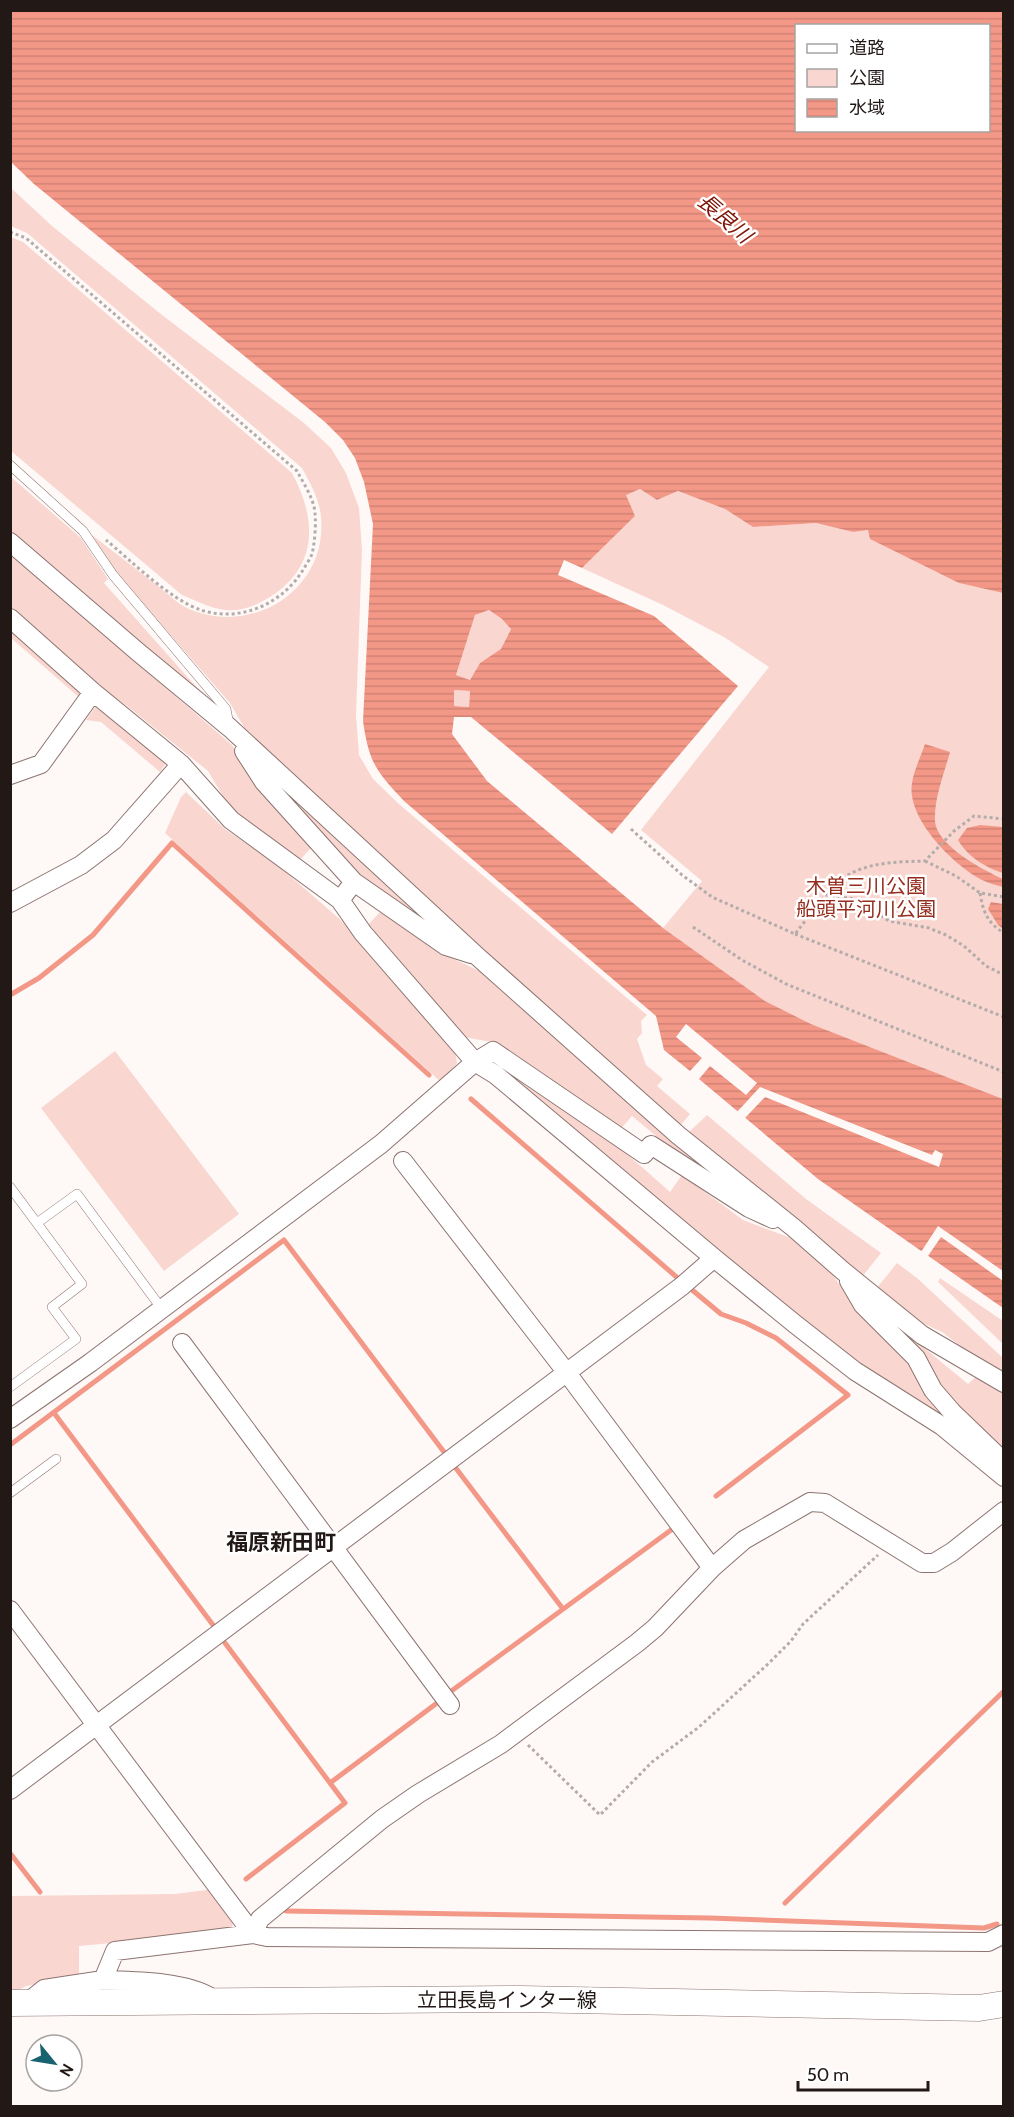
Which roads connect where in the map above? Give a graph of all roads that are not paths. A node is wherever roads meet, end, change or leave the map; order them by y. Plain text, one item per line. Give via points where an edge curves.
1 (10, 465) edge
2 (10, 542) edge
3 (10, 618) edge
4 (93, 692) junction
5 (230, 728) junction
6 (181, 764) junction
7 (14, 769) edge
8 (354, 882) junction
9 (340, 900) junction
10 (10, 903) edge
11 (478, 957) junction
12 (475, 1062) junction
13 (403, 1161) dead end
14 (10, 1187) edge
15 (37, 1223) junction
16 (794, 1228) junction
17 (714, 1258) junction
18 (843, 1271) junction
19 (162, 1309) junction
20 (182, 1343) dead end
21 (567, 1373) junction
22 (1004, 1383) edge
23 (10, 1387) edge
24 (10, 1419) edge
25 (56, 1459) dead end
26 (1004, 1462) edge
27 (1004, 1477) edge
28 (10, 1493) edge
29 (1004, 1511) edge
30 (334, 1548) junction
31 (712, 1568) junction
32 (10, 1610) edge
33 (450, 1705) dead end
34 (98, 1726) junction
35 (10, 1790) edge
36 (252, 1934) junction
37 (1004, 1934) edge
38 (103, 1980) junction
39 (216, 2001) junction
40 (20, 2002) edge
41 (1004, 2004) edge

1 - 5 lane via 83,531 113,574 226,708
2 - 5 street
3 - 4 street
4 - 6 street
4 - 7 street via 41,764
5 - 8 street via 264,782
5 - 11 street
6 - 9 street via 231,820
6 - 10 street via 114,840 81,865
8 - 9 street
8 - 11 street via 446,946
9 - 12 street via 363,933
11 - 16 street via 678,1135
12 - 16 street via 493,1051 644,1154 651,1145 749,1209
12 - 17 street via 496,1075
12 - 19 street via 381,1144
13 - 21 street
14 - 15 lane
15 - 19 lane via 77,1194
15 - 23 lane via 82,1284 52,1307 75,1339
16 - 18 street
17 - 21 street
17 - 27 street via 855,1371 942,1426
18 - 22 street via 922,1335
18 - 26 street via 863,1305 916,1358 933,1390
19 - 24 street
20 - 30 street
21 - 30 street
21 - 31 street
25 - 28 lane
29 - 31 street via 952,1552 934,1563 922,1563 825,1503 810,1502 744,1540
30 - 33 street
30 - 34 street
31 - 36 street via 655,1628 516,1734 382,1819 260,1919
32 - 34 street
34 - 35 street
34 - 36 street
36 - 37 street via 988,1942
36 - 38 street via 115,1951
38 - 39 street via 144,1981 201,1991
38 - 40 street via 44,1989
39 - 40 main road, 立田長島インター線
39 - 41 main road, 立田長島インター線 via 521,1999 979,2007

